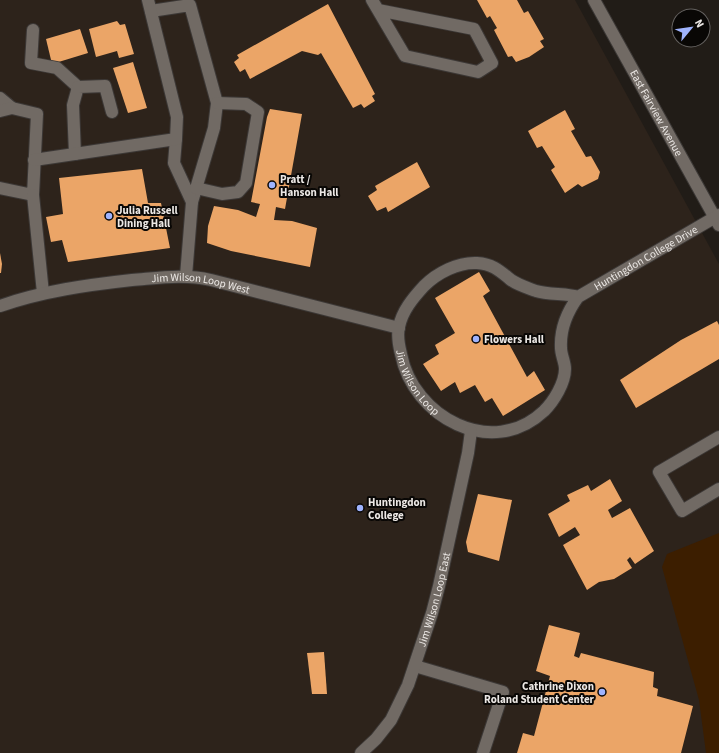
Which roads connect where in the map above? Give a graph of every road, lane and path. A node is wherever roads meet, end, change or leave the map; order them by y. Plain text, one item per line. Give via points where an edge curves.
1 (594, 0) edge
2 (150, 5) edge
3 (375, 5) edge
4 (33, 30) dead end
5 (78, 87) junction
6 (0, 98) edge
7 (217, 103) junction
8 (6, 110) edge
9 (112, 112) dead end
10 (176, 139) junction
11 (75, 154) junction
12 (34, 160) junction
13 (0, 188) edge
14 (196, 188) junction
15 (33, 195) junction
16 (192, 202) junction
17 (718, 220) edge
18 (186, 276) junction
19 (43, 293) junction
20 (578, 298) junction
21 (0, 306) edge
22 (399, 328) junction
23 (471, 431) junction
24 (719, 437) edge
25 (719, 489) edge
26 (415, 666) junction
27 (361, 753) edge
28 (483, 753) edge

1 - 17 street, East Fairview Avenue
2 - 7 street via 190,5
2 - 10 street via 177,116
3 - 3 street via 405,56 478,72 492,63 474,28
4 - 5 street via 31,62 57,68
5 - 9 street via 105,86
5 - 11 street via 73,105
6 - 8 street
7 - 14 street via 214,128
7 - 14 street via 246,104 258,112 246,182 238,192 222,194
8 - 12 street via 37,114
10 - 11 street
10 - 16 street via 174,163
11 - 12 street
12 - 15 street
13 - 15 street
14 - 16 street
15 - 19 street
16 - 18 street
17 - 20 street, Huntingdon College Drive
18 - 19 street, Jim Wilson Loop West via 84,285
18 - 22 street, Jim Wilson Loop West via 211,280
19 - 21 street, Jim Wilson Loop West
20 - 22 street, Jim Wilson Loop via 525,287 489,264 465,263 444,271 427,283 414,297
20 - 23 street, Jim Wilson Loop via 569,311 563,327 561,348 565,369 554,398 544,410 520,427 498,432
22 - 23 street, Jim Wilson Loop via 402,362 417,392 440,415
23 - 26 street, Jim Wilson Loop East via 439,586
24 - 25 street via 659,472 682,511
26 - 27 street, Jim Wilson Loop East via 398,708 376,739
26 - 28 street via 503,692

